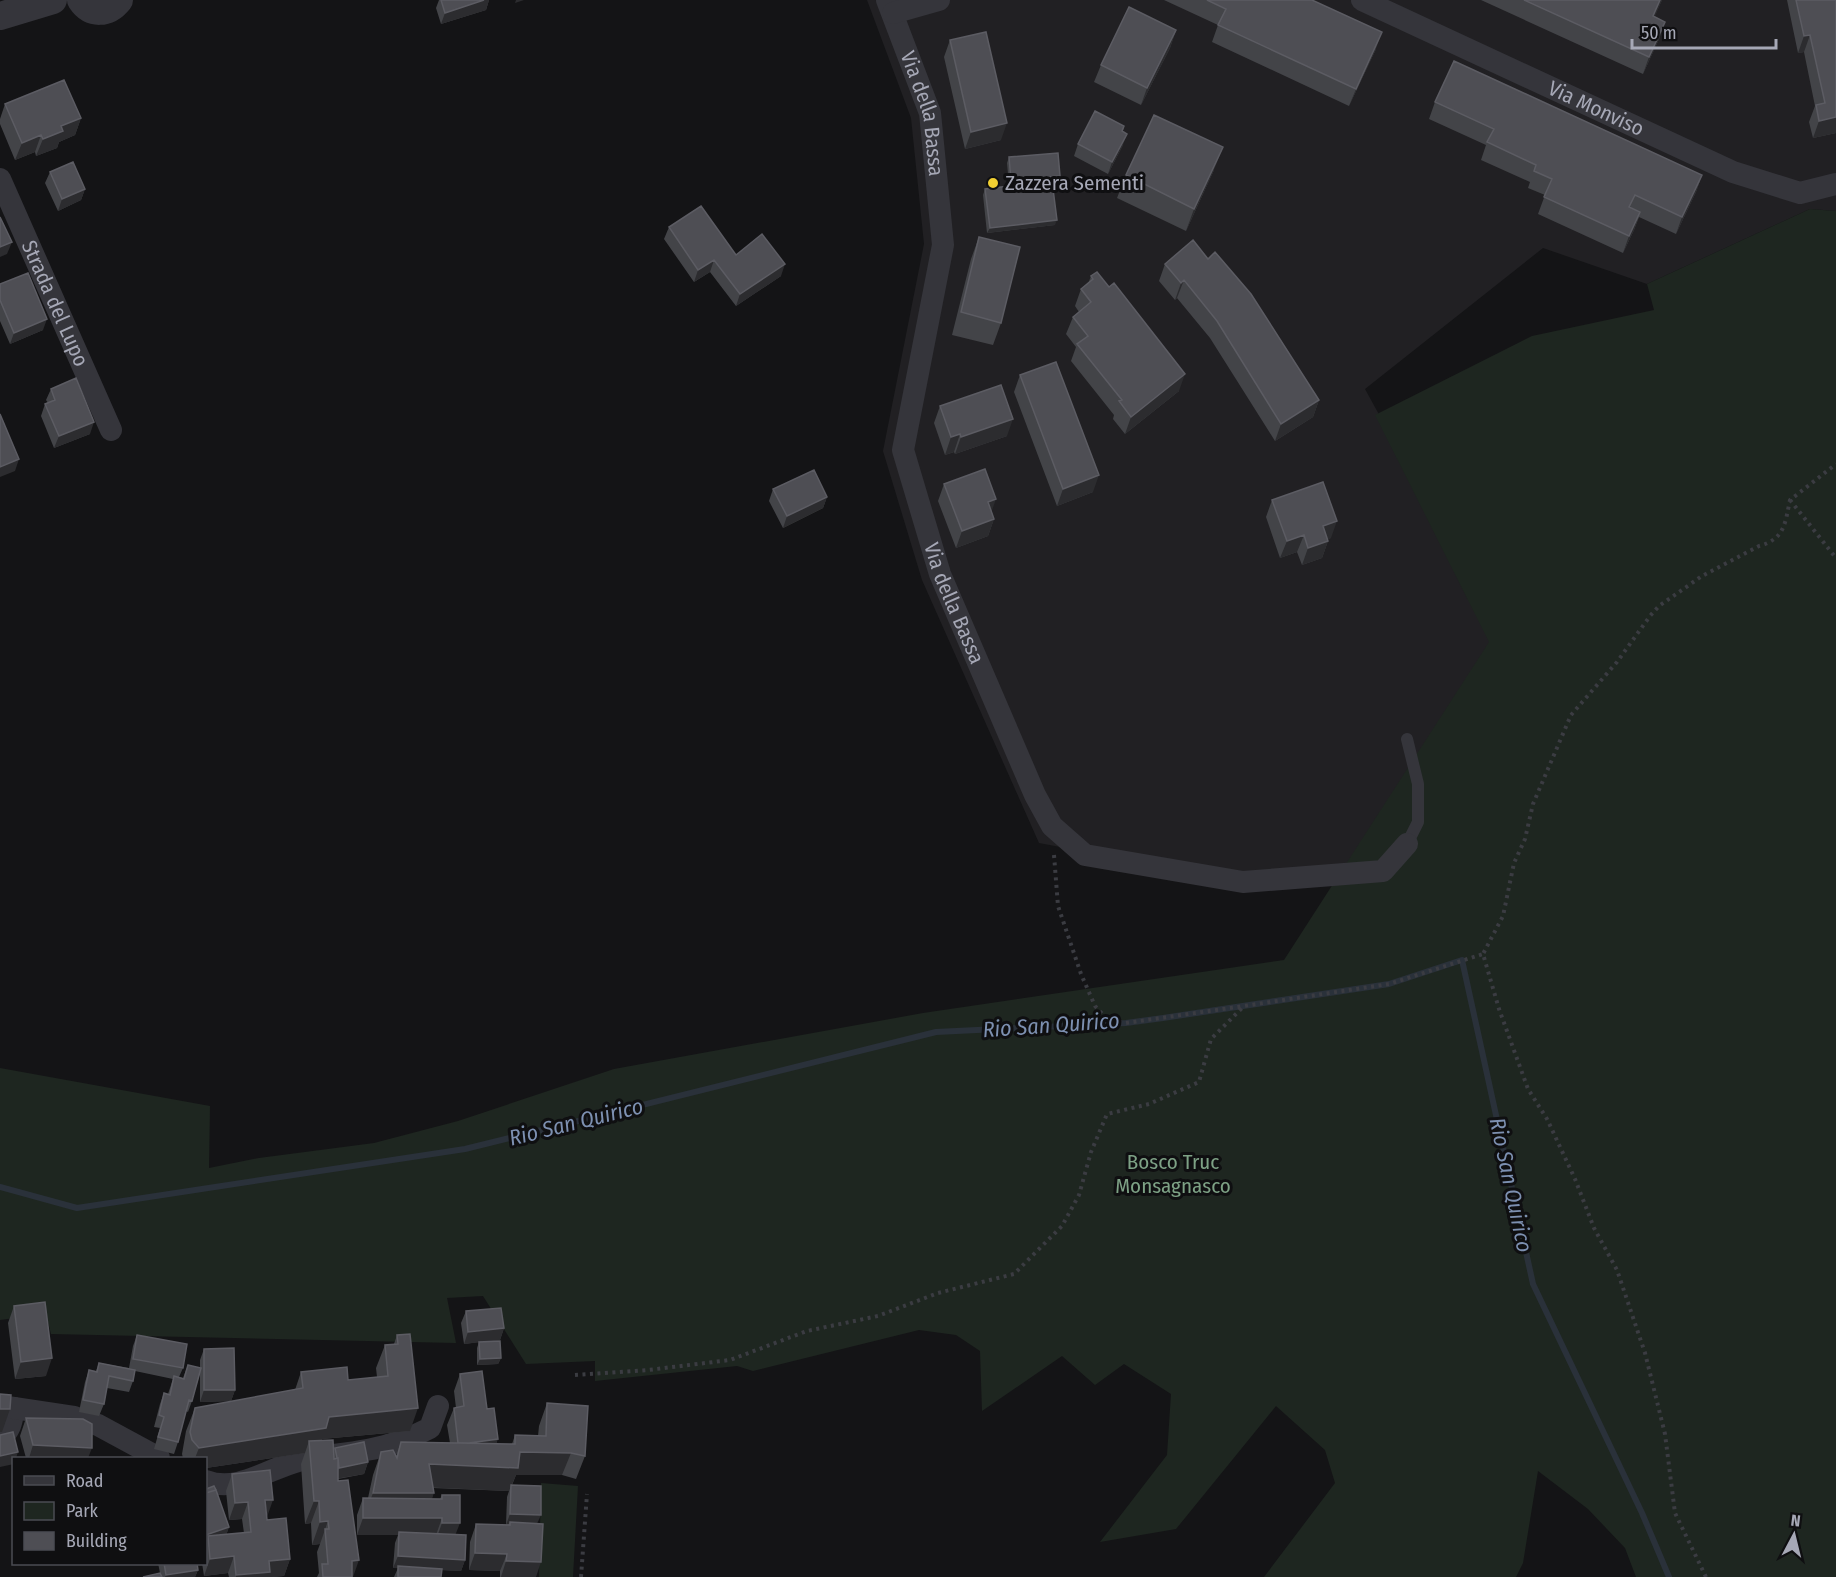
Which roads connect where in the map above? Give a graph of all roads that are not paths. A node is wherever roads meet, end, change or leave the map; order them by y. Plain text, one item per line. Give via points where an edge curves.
1 (53, 0) edge
2 (81, 0) edge
3 (119, 0) edge
4 (939, 0) edge
5 (1362, 0) edge
6 (890, 7) edge
7 (0, 16) edge
8 (0, 179) edge
9 (1836, 184) edge
10 (111, 430) dead end
11 (1407, 739) dead end
12 (1407, 844) joint
13 (438, 1406) dead end
14 (7, 1407) edge
15 (0, 1438) edge
16 (157, 1457) edge
17 (207, 1482) edge

1 - 7 street
2 - 3 street via 88,8 101,12
4 - 6 street
5 - 9 street, Via Monviso via 1733,172 1800,193
6 - 12 street, Via della Bassa via 930,113 943,245 903,450 940,574 1052,826 1085,855 1243,882 1383,871
8 - 10 street, Strada del Lupo
11 - 12 lane via 1418,783 1418,822
13 - 17 street via 430,1428 411,1438 297,1461 233,1484
14 - 15 street via 12,1423
14 - 16 street via 74,1417 98,1425

